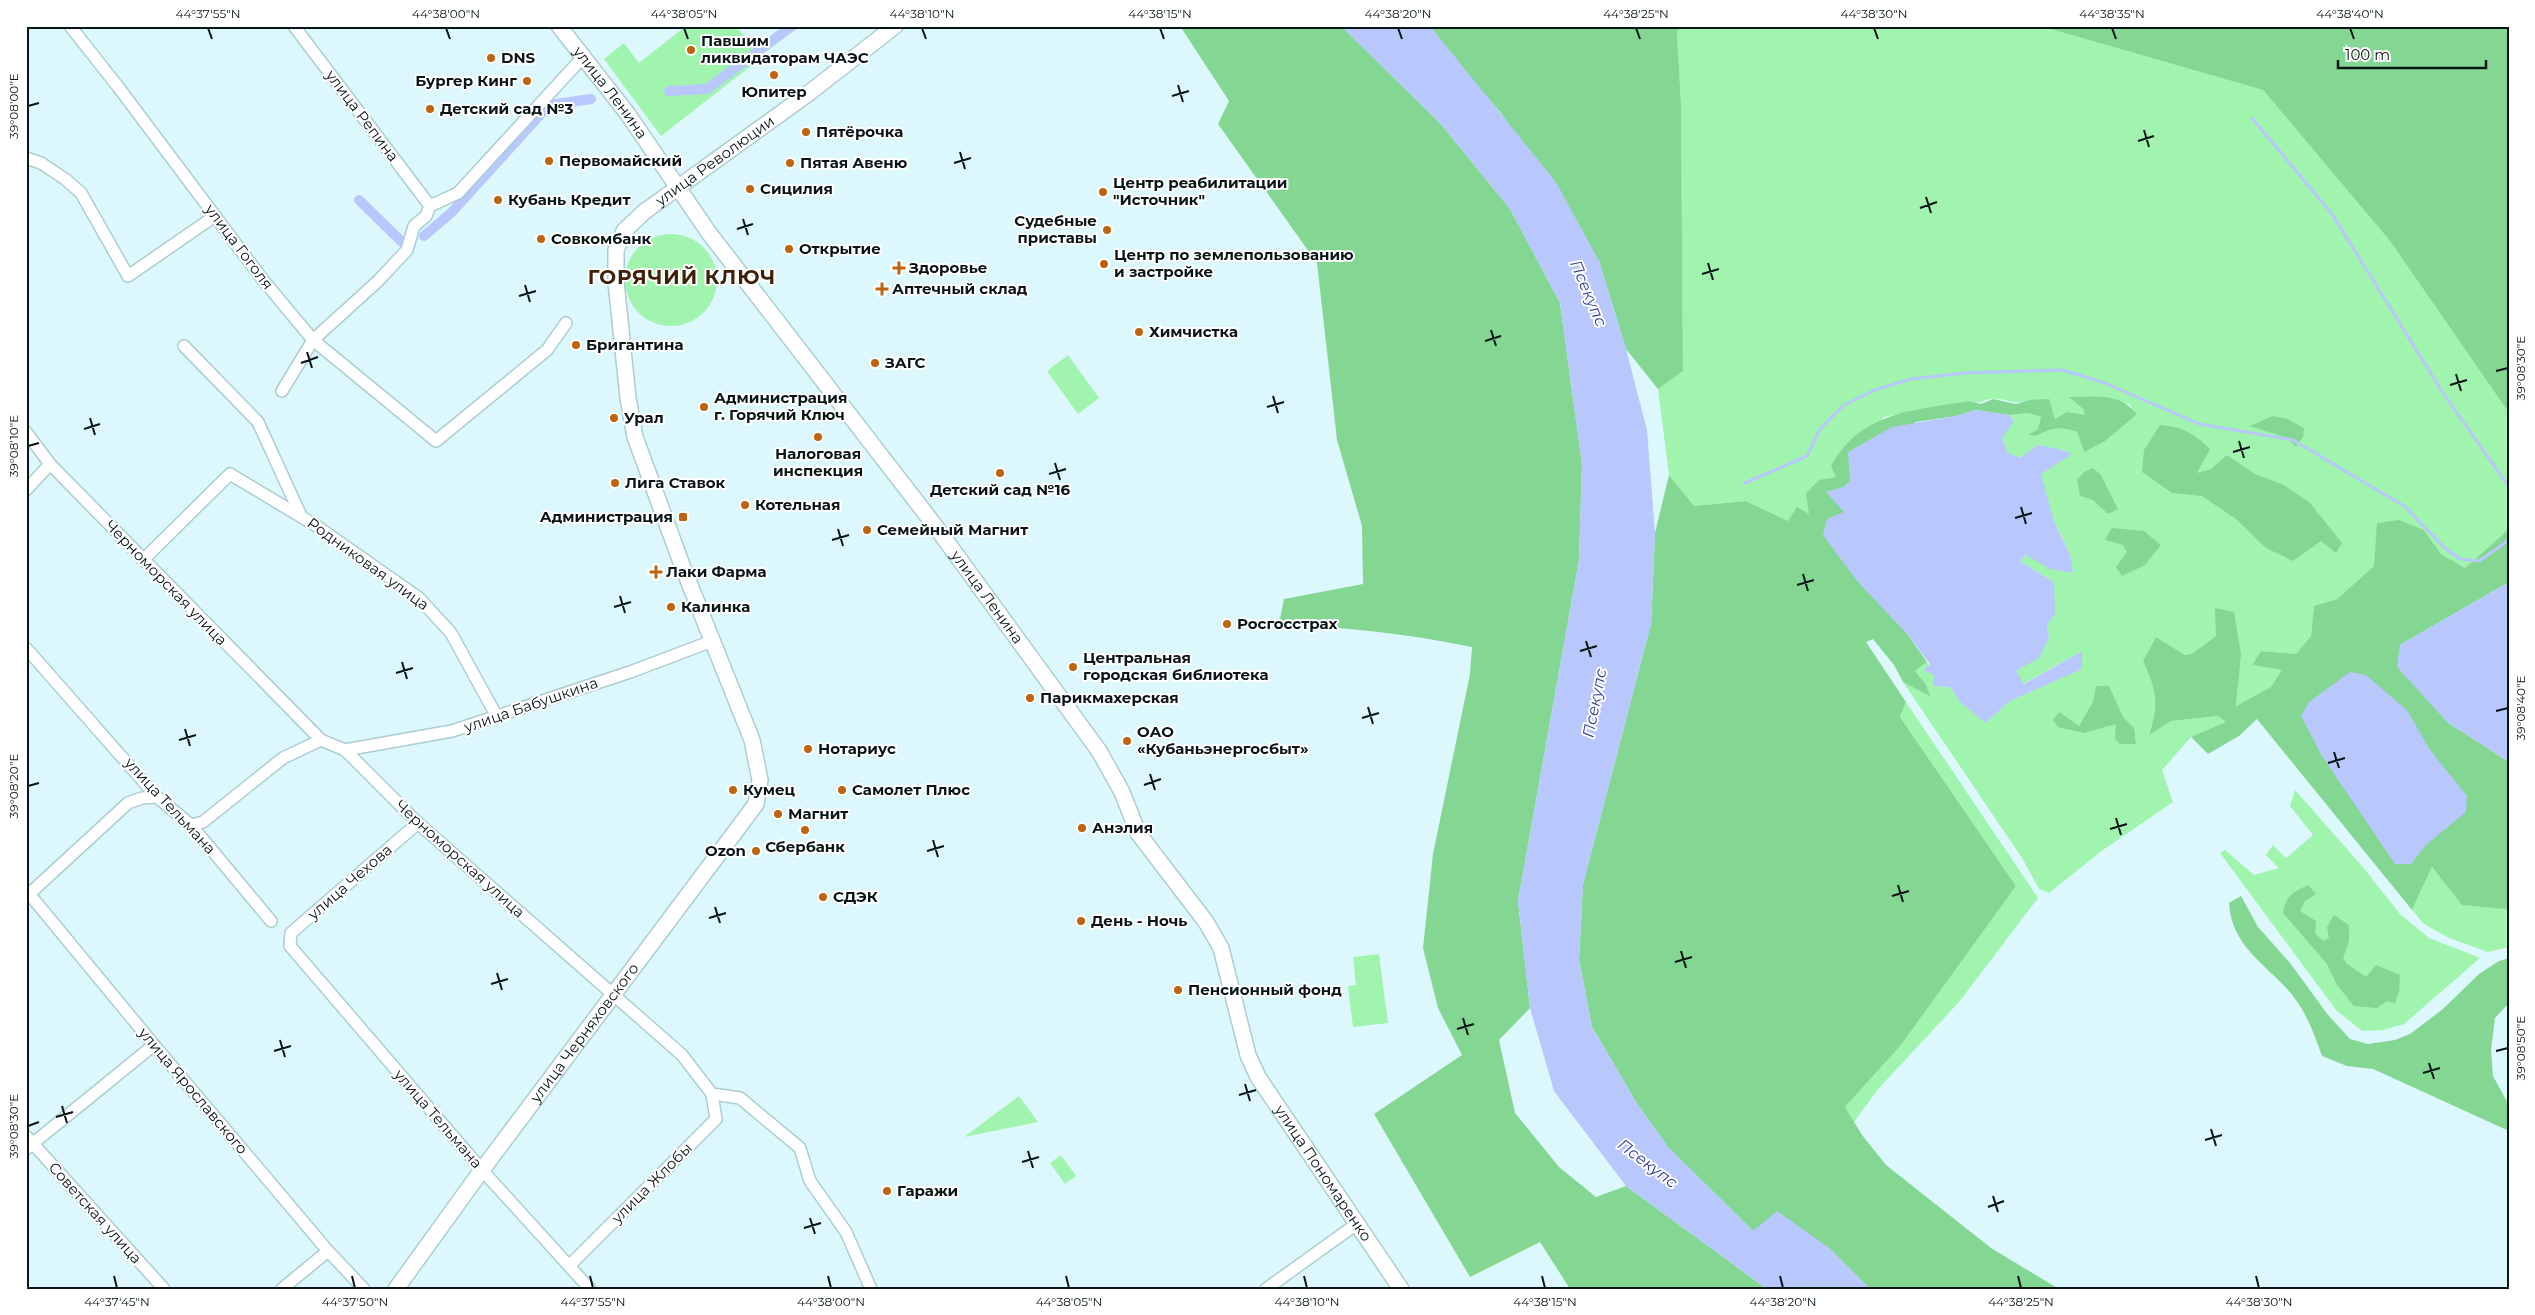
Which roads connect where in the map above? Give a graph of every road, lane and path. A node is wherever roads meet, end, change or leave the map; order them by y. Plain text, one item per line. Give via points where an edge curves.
1 (70, 26) edge
2 (294, 26) edge
3 (559, 26) edge
4 (895, 26) edge
5 (583, 57) junction
6 (26, 158) edge
7 (677, 188) junction
8 (430, 206) junction
9 (215, 216) junction
10 (566, 322) dead end
11 (314, 340) junction
12 (184, 346) dead end
13 (282, 391) dead end
14 (26, 432) edge
15 (50, 464) junction
16 (26, 490) edge
17 (301, 516) junction
18 (142, 560) junction
19 (712, 641) junction
20 (26, 648) edge
21 (496, 716) junction
22 (321, 740) junction
23 (345, 750) junction
24 (157, 797) junction
25 (418, 823) junction
26 (191, 825) junction
27 (28, 894) edge
28 (271, 921) dead end
29 (290, 946) joint
30 (613, 997) junction
31 (154, 1045) junction
32 (1248, 1055) joint
33 (712, 1094) junction
34 (29, 1143) edge
35 (482, 1170) junction
36 (1358, 1223) junction
37 (328, 1251) junction
38 (570, 1265) junction
39 (1273, 1286) edge
40 (164, 1289) edge
41 (282, 1289) edge
42 (364, 1289) edge
43 (396, 1289) edge
44 (590, 1289) edge
45 (871, 1289) edge
46 (1401, 1289) edge

1 - 9 street, улица Гоголя
2 - 8 street, улица Репина
3 - 5 street, улица Ленина
4 - 7 street, улица Революции
5 - 7 street, улица Ленина via 627,113
5 - 8 street via 458,193
6 - 9 street via 41,163 81,193 128,276
7 - 19 street, улица Революции via 624,231 616,250 616,282 635,436
7 - 32 street, улица Ленина via 776,322 936,527 1099,751 1122,792 1138,833 1206,922 1221,948
8 - 11 street via 426,216 414,226 407,250
9 - 11 street, улица Гоголя
10 - 11 street, улица Гоголя via 547,350 436,441
11 - 13 street
12 - 17 street, Родниковая улица via 258,422
14 - 15 street, Черноморская улица
15 - 16 street
15 - 18 street, Черноморская улица
17 - 18 street, Родниковая улица via 230,474
17 - 21 street, Родниковая улица via 420,598 435,613 451,633
18 - 22 street, Черноморская улица
19 - 21 street, улица Бабушкина
19 - 30 street, улица Черняховского via 752,740 760,792 756,804
20 - 24 street, улица Тельмана
21 - 23 street, улица Бабушкина via 452,731
22 - 23 street, Черноморская улица
22 - 26 street via 283,758 204,822
23 - 25 street, Черноморская улица
24 - 26 street, улица Тельмана
24 - 27 street via 128,803
25 - 29 street, улица Чехова via 291,933
25 - 30 street, Черноморская улица
26 - 28 street, улица Тельмана
27 - 31 street, улица Ярославского
29 - 35 street, улица Тельмана
30 - 33 street, Черноморская улица via 682,1055
30 - 35 street, улица Черняховского
31 - 34 street
31 - 37 street, улица Ярославского
32 - 36 street, улица Пономаренко via 1258,1077
33 - 38 street, улица Жлобы via 716,1120
33 - 45 street via 740,1098 800,1148 810,1181 846,1232
34 - 40 street, Советская улица
35 - 38 street, улица Тельмана
35 - 43 street, улица Черняховского
36 - 39 street
36 - 46 street, улица Пономаренко
37 - 41 street
37 - 42 street, улица Ярославского
38 - 44 street, улица Тельмана

